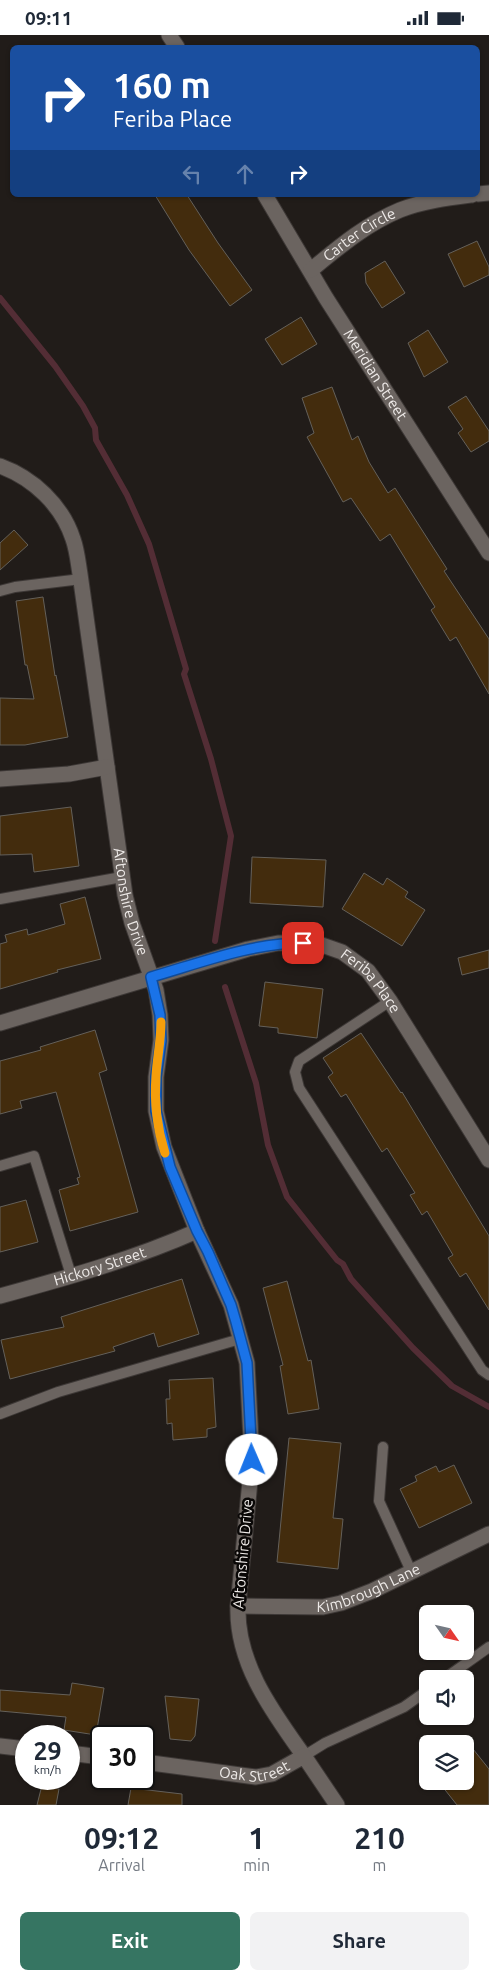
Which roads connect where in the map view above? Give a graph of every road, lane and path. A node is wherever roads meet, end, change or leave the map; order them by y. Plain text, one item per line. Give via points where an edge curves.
1 (265, 197) edge
2 (459, 197) edge
3 (311, 270) junction
4 (0, 466) edge
5 (489, 553) edge
6 (81, 579) junction
7 (0, 591) edge
8 (106, 767) junction
9 (0, 779) edge
10 (122, 877) junction
11 (0, 899) edge
12 (151, 977) junction
13 (390, 1001) junction
14 (0, 1023) edge
15 (489, 1160) edge
16 (0, 1166) edge
17 (197, 1231) junction
18 (71, 1275) junction
19 (0, 1296) edge
20 (240, 1339) junction
21 (489, 1375) edge
22 (0, 1414) edge
23 (383, 1447) dead end
24 (489, 1534) edge
25 (411, 1571) junction
26 (238, 1605) junction
27 (489, 1647) edge
28 (457, 1670) edge
29 (419, 1696) edge
30 (0, 1746) edge
31 (15, 1748) edge
32 (304, 1756) junction
33 (155, 1763) edge
34 (337, 1805) edge

1 - 3 street, Meridian Street
2 - 3 street, Carter Circle via 402,210 384,218 348,239
3 - 5 street, Meridian Street
4 - 6 street, Aftonshire Drive via 27,480 55,506 73,539
6 - 7 lane
6 - 8 street, Aftonshire Drive
8 - 9 street via 68,774
8 - 10 street, Aftonshire Drive
10 - 11 lane
10 - 12 street, Aftonshire Drive via 132,923
12 - 13 street, Feriba Place via 248,949 278,943 303,943 322,945 355,960 368,971
12 - 14 street, Feriba Place
12 - 17 street, Aftonshire Drive via 160,1015 161,1041 156,1111 170,1167
13 - 15 street, Feriba Place
13 - 21 lane via 299,1061 295,1072 299,1088 476,1362
16 - 18 lane via 34,1156
17 - 18 street, Hickory Street
17 - 20 street, Aftonshire Drive via 231,1305
18 - 19 street, Hickory Street
20 - 22 lane via 58,1392
20 - 26 street, Aftonshire Drive via 247,1363 252,1460
23 - 25 lane via 380,1501
24 - 25 street, Kimbrough Lane
25 - 26 street, Kimbrough Lane via 372,1591 323,1607
26 - 32 street, Aftonshire Drive via 242,1647 250,1669 274,1715
27 - 28 lane
29 - 32 lane via 404,1707
30 - 31 street
32 - 33 street, Oak Street via 272,1774 256,1777
32 - 34 street, Oak Street

